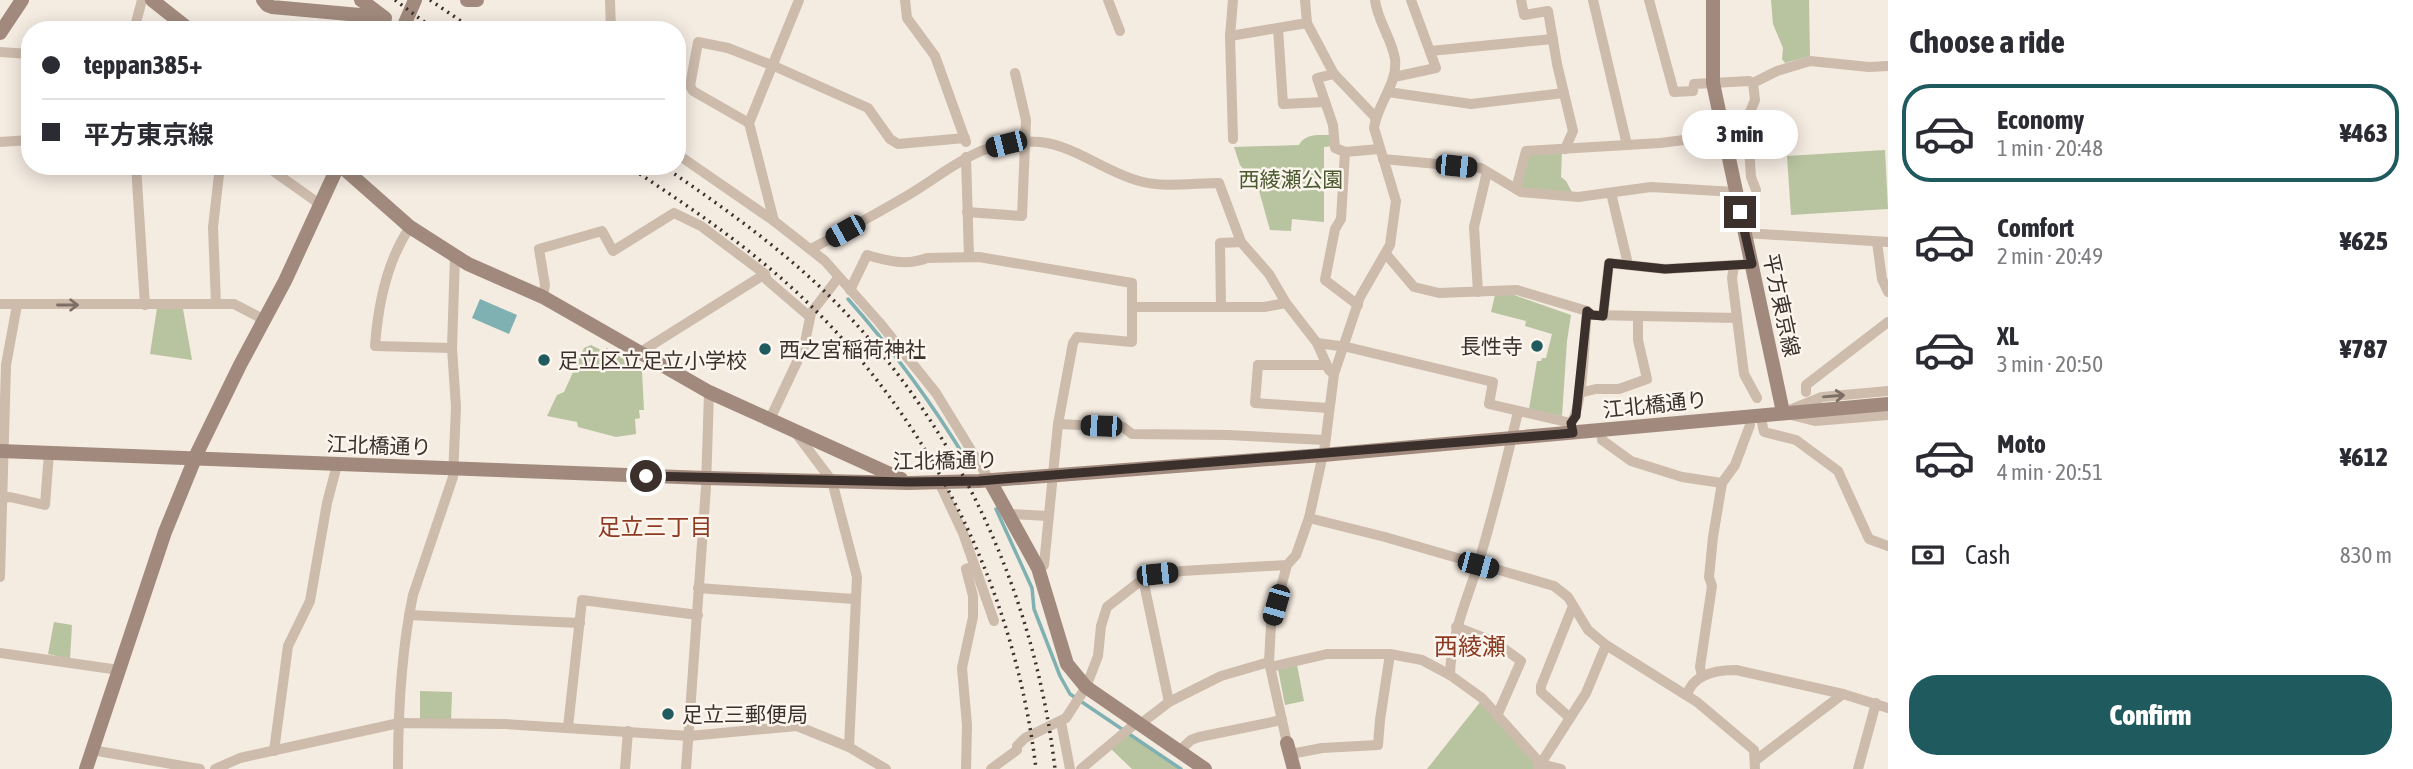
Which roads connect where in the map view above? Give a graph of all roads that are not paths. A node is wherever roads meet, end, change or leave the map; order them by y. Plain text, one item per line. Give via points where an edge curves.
1 (22, 0) edge
2 (142, 0) edge
3 (152, 0) edge
4 (263, 0) edge
5 (361, 0) edge
6 (415, 0) edge
7 (467, 0) edge
8 (477, 0) edge
9 (610, 0) edge
10 (799, 0) edge
11 (905, 0) edge
12 (1108, 0) edge
13 (1233, 0) edge
14 (1305, 0) edge
15 (1375, 0) edge
16 (1411, 0) edge
17 (1521, 0) edge
18 (1593, 0) edge
19 (1649, 0) edge
20 (1713, 0) edge
21 (136, 21) edge
22 (179, 21) edge
23 (379, 21) edge
24 (388, 21) edge
25 (404, 21) edge
26 (611, 21) edge
27 (1307, 23) junction
28 (1279, 28) junction
29 (1120, 32) dead end
30 (0, 33) edge
31 (1230, 36) junction
32 (1553, 39) junction
33 (1430, 51) junction
34 (0, 52) edge
35 (21, 53) edge
36 (774, 66) junction
37 (1888, 66) edge
38 (1015, 73) dead end
39 (1334, 74) junction
40 (1394, 77) junction
41 (1713, 83) junction
42 (1753, 83) junction
43 (1388, 92) junction
44 (1564, 93) junction
45 (1325, 102) junction
46 (1376, 117) junction
47 (749, 123) junction
48 (1748, 132) junction
49 (1723, 135) junction
50 (965, 138) junction
51 (1233, 139) dead end
52 (21, 141) edge
53 (0, 142) edge
54 (1026, 143) junction
55 (1627, 145) junction
56 (1565, 149) junction
57 (1345, 152) junction
58 (1381, 154) junction
59 (968, 156) junction
60 (686, 160) edge
61 (1488, 172) junction
62 (137, 175) edge
63 (219, 175) edge
64 (279, 175) edge
65 (336, 175) edge
66 (350, 175) edge
67 (1516, 189) junction
68 (1756, 190) dead end
69 (1735, 192) junction
70 (1611, 193) junction
71 (321, 205) junction
72 (967, 212) junction
73 (774, 221) junction
74 (410, 227) junction
75 (1745, 233) junction
76 (1241, 242) junction
77 (1883, 242) edge
78 (811, 249) junction
79 (1386, 254) junction
80 (455, 256) junction
81 (969, 257) junction
82 (1628, 264) junction
83 (1752, 264) junction
84 (1734, 266) junction
85 (765, 274) junction
86 (838, 278) junction
87 (850, 290) junction
88 (1478, 292) junction
89 (1888, 292) edge
90 (543, 297) junction
91 (1286, 303) junction
92 (0, 304) edge
93 (216, 304) junction
94 (16, 305) junction
95 (145, 305) junction
96 (1358, 305) junction
97 (1133, 307) junction
98 (1221, 307) junction
99 (1587, 311) junction
100 (1603, 316) junction
101 (810, 317) junction
102 (1638, 317) junction
103 (1737, 318) junction
104 (1888, 322) edge
105 (261, 325) junction
106 (1317, 343) junction
107 (1342, 346) junction
108 (452, 348) junction
109 (639, 353) junction
110 (1326, 365) junction
111 (1334, 374) junction
112 (1888, 391) edge
113 (709, 392) junction
114 (1579, 393) junction
115 (1807, 393) dead end
116 (1757, 398) dead end
117 (1888, 404) edge
118 (1328, 408) junction
119 (1518, 412) junction
120 (1783, 412) junction
121 (1888, 415) edge
122 (770, 419) junction
123 (1755, 420) junction
124 (1058, 424) junction
125 (1572, 428) junction
126 (793, 430) junction
127 (1601, 430) junction
128 (1511, 438) junction
129 (1324, 448) junction
130 (2, 452) edge
131 (49, 453) junction
132 (195, 460) junction
133 (337, 464) junction
134 (454, 468) junction
135 (1052, 477) junction
136 (706, 478) junction
137 (832, 481) junction
138 (990, 481) junction
139 (909, 482) junction
140 (939, 482) junction
141 (1722, 483) junction
142 (3, 498) junction
143 (1010, 514) junction
144 (1048, 516) junction
145 (1309, 518) junction
146 (1888, 547) edge
147 (1, 550) edge
148 (1287, 565) junction
149 (1478, 565) junction
150 (974, 566) junction
151 (1038, 568) junction
152 (0, 577) edge
153 (1143, 579) junction
154 (698, 588) junction
155 (854, 599) junction
156 (1573, 606) junction
157 (409, 615) junction
158 (698, 615) junction
159 (994, 621) dead end
160 (580, 623) junction
161 (1456, 627) junction
162 (1606, 645) junction
163 (0, 653) edge
164 (1390, 654) junction
165 (1270, 665) junction
166 (119, 670) junction
167 (1450, 675) junction
168 (1702, 676) junction
169 (1086, 687) junction
170 (1843, 694) junction
171 (1687, 695) junction
172 (1168, 702) junction
173 (1876, 703) junction
174 (1888, 708) edge
175 (1497, 716) junction
176 (1570, 718) junction
177 (1282, 720) junction
178 (1061, 722) junction
179 (398, 723) junction
180 (1137, 724) junction
181 (568, 727) junction
182 (628, 731) junction
183 (688, 736) junction
184 (849, 747) junction
185 (92, 750) junction
186 (274, 751) junction
187 (1178, 751) junction
188 (1291, 755) edge
189 (1755, 764) edge
190 (874, 765) edge
191 (1539, 767) edge
192 (86, 769) edge
193 (200, 769) edge
194 (216, 769) edge
195 (398, 769) edge
196 (625, 769) edge
197 (686, 769) edge
198 (886, 769) edge
199 (966, 769) edge
200 (991, 769) edge
201 (1070, 769) edge
202 (1081, 769) edge
203 (1205, 769) edge
204 (1561, 769) edge
205 (1858, 769) edge

1 - 30 main road
2 - 21 street
3 - 22 main road
4 - 23 main road via 272,6 371,16
5 - 24 main road
6 - 25 main road
7 - 8 main road
9 - 26 street
10 - 36 street
11 - 50 street via 907,19 934,56
12 - 29 street
13 - 31 street
14 - 27 street
15 - 40 street via 1395,58
16 - 33 street
17 - 32 street via 1524,15 1548,11
18 - 55 street
19 - 41 street via 1674,92
20 - 41 main road, 平方東京線
27 - 28 street
27 - 39 street
28 - 31 street
28 - 45 street via 1283,104
31 - 51 street
32 - 33 street
32 - 44 street
33 - 40 street via 1436,68
34 - 35 street
36 - 47 street
36 - 47 street via 698,42 693,91
36 - 50 street via 868,108 898,144
37 - 42 street via 1810,61
38 - 54 street via 1026,120
39 - 45 street via 1317,78
39 - 46 street
40 - 43 street
41 - 42 street
41 - 49 main road, 平方東京線
42 - 48 street via 1755,100
43 - 44 street via 1471,104
43 - 46 street
44 - 56 street via 1573,131
45 - 57 street via 1335,148
46 - 58 street
47 - 73 street
48 - 49 street
48 - 68 street
49 - 55 street
49 - 69 main road, 平方東京線
50 - 59 street
52 - 53 street
54 - 59 street
54 - 72 street via 1022,216
54 - 76 street via 1069,149 1139,181 1219,183
55 - 56 street
56 - 67 street via 1526,151
57 - 58 street
57 - 96 street via 1341,219 1325,280
58 - 61 street
58 - 79 street via 1396,201
59 - 72 street
59 - 78 street
60 - 73 street
61 - 67 street
61 - 88 street via 1474,227
62 - 95 street
63 - 93 street via 214,226
64 - 71 street
65 - 71 main road
66 - 74 main road
67 - 70 street via 1577,197
69 - 70 street via 1651,187
69 - 75 main road, 平方東京線
70 - 82 street
71 - 105 main road
72 - 81 street
73 - 78 street
74 - 80 main road
74 - 108 street via 393,257 379,307 375,346
75 - 77 street
75 - 83 main road, 平方東京線
76 - 91 street via 1269,274
76 - 98 street via 1220,243
77 - 89 street via 1882,279
78 - 86 street
79 - 88 street via 1414,287 1439,293
79 - 96 street
80 - 90 main road
80 - 108 street
81 - 87 street via 898,262 867,256
81 - 97 street via 1132,283
82 - 84 street via 1665,269
82 - 100 street via 1609,263
83 - 84 street
83 - 120 main road, 平方東京線
84 - 103 street
85 - 90 street via 701,226 674,213 613,251 602,231 539,249
85 - 101 street
85 - 109 street
86 - 87 street
86 - 101 street
87 - 138 street via 936,393
88 - 99 street via 1517,290
90 - 109 main road
91 - 98 street
91 - 106 street
92 - 94 street
93 - 95 street
93 - 105 street via 234,304 259,317
94 -> 95 street
94 - 130 street via 6,365
96 - 107 street
97 - 98 street
97 - 124 street via 1132,342 1077,337 1073,343
99 - 100 street
99 - 114 street
100 - 102 street
101 - 122 street via 804,347
102 - 103 street
102 - 114 street via 1647,379 1619,389
103 - 116 street via 1744,374
104 - 115 street via 1806,385
105 - 132 main road
106 - 107 street
106 - 110 street
107 - 111 street
107 - 119 street via 1493,382 1489,404
108 - 134 street
109 - 113 main road
110 - 111 street
110 - 118 street via 1258,365 1255,403
111 - 118 street
120 -> 112 street via 1822,397
113 - 122 main road
113 - 136 street
114 - 125 street
117 - 120 main road, 江北橋通り
118 - 129 street
119 - 125 street
119 - 128 street
120 - 121 street via 1815,421
120 - 123 main road, 江北橋通り
122 - 126 main road
123 - 127 main road, 江北橋通り
123 - 141 street
123 - 146 street via 1764,432 1797,440 1838,471 1869,539
124 - 129 street via 1123,427 1132,434 1228,435
124 - 135 street
125 - 127 main road, 江北橋通り
125 - 128 main road, 江北橋通り
126 - 137 street
126 - 139 main road
127 - 141 street via 1602,440 1631,461 1682,477
128 - 129 main road, 江北橋通り
128 - 149 street
129 - 135 main road, 江北橋通り
129 - 145 street
130 - 131 main road, 江北橋通り
130 - 142 street
131 - 132 main road, 江北橋通り
131 - 142 street via 45,505
132 - 133 main road, 江北橋通り
132 - 166 main road via 165,532
133 - 134 main road, 江北橋通り
133 - 186 street via 310,601 288,646
134 - 136 main road, 江北橋通り
134 - 157 street
135 - 138 main road, 江北橋通り
135 - 144 street
136 - 137 main road, 江北橋通り
136 - 154 street
137 - 139 main road, 江北橋通り
137 - 155 street via 857,577
138 - 140 main road, 江北橋通り
138 - 143 main road
139 - 140 main road, 江北橋通り
140 - 150 street
141 - 168 street
142 - 147 street
143 - 144 street
143 - 151 main road
144 - 151 street via 1044,565
145 - 148 street via 1296,555
145 - 149 street
147 - 152 street
148 - 153 street via 1182,571
148 - 165 street via 1270,625
149 - 156 street via 1554,586
149 - 161 street
150 - 159 street
150 - 199 street via 966,569 973,617 962,668
151 - 169 main road via 1067,664
153 - 169 street via 1107,607 1098,656
153 - 172 street
154 - 155 street
154 - 158 street
155 - 184 street
156 - 162 street via 1588,630
156 - 176 street via 1541,686 1541,692
157 - 160 street
157 - 179 street
158 - 160 street via 582,600
158 - 183 street
160 - 181 street
161 - 167 street
161 - 175 street via 1495,642 1521,661
162 - 171 street
162 - 176 street
163 - 166 street
164 - 165 street via 1327,654
164 - 167 street via 1422,660
164 - 188 street via 1378,745
165 - 172 street via 1221,676
165 - 177 street
166 - 185 main road
167 - 175 street via 1482,698
168 - 170 street via 1736,670
168 - 171 street
169 - 178 street
169 - 180 main road
170 - 173 street
170 - 189 street
171 - 189 street via 1754,750
172 - 180 street
173 - 174 street
173 - 205 street
175 - 191 street
176 - 191 street
177 - 187 street via 1199,737
177 - 188 street
178 - 200 street via 1025,738 1017,751
178 - 201 street
179 - 181 street
179 - 186 street
179 - 195 street
180 - 187 main road
180 - 202 street
181 - 182 street
182 - 183 street
182 - 196 street
183 - 184 street via 797,726
183 - 197 street
184 - 190 street
185 - 192 main road
185 - 193 street
186 - 194 street
187 - 203 main road
190 - 198 street
191 - 204 street

